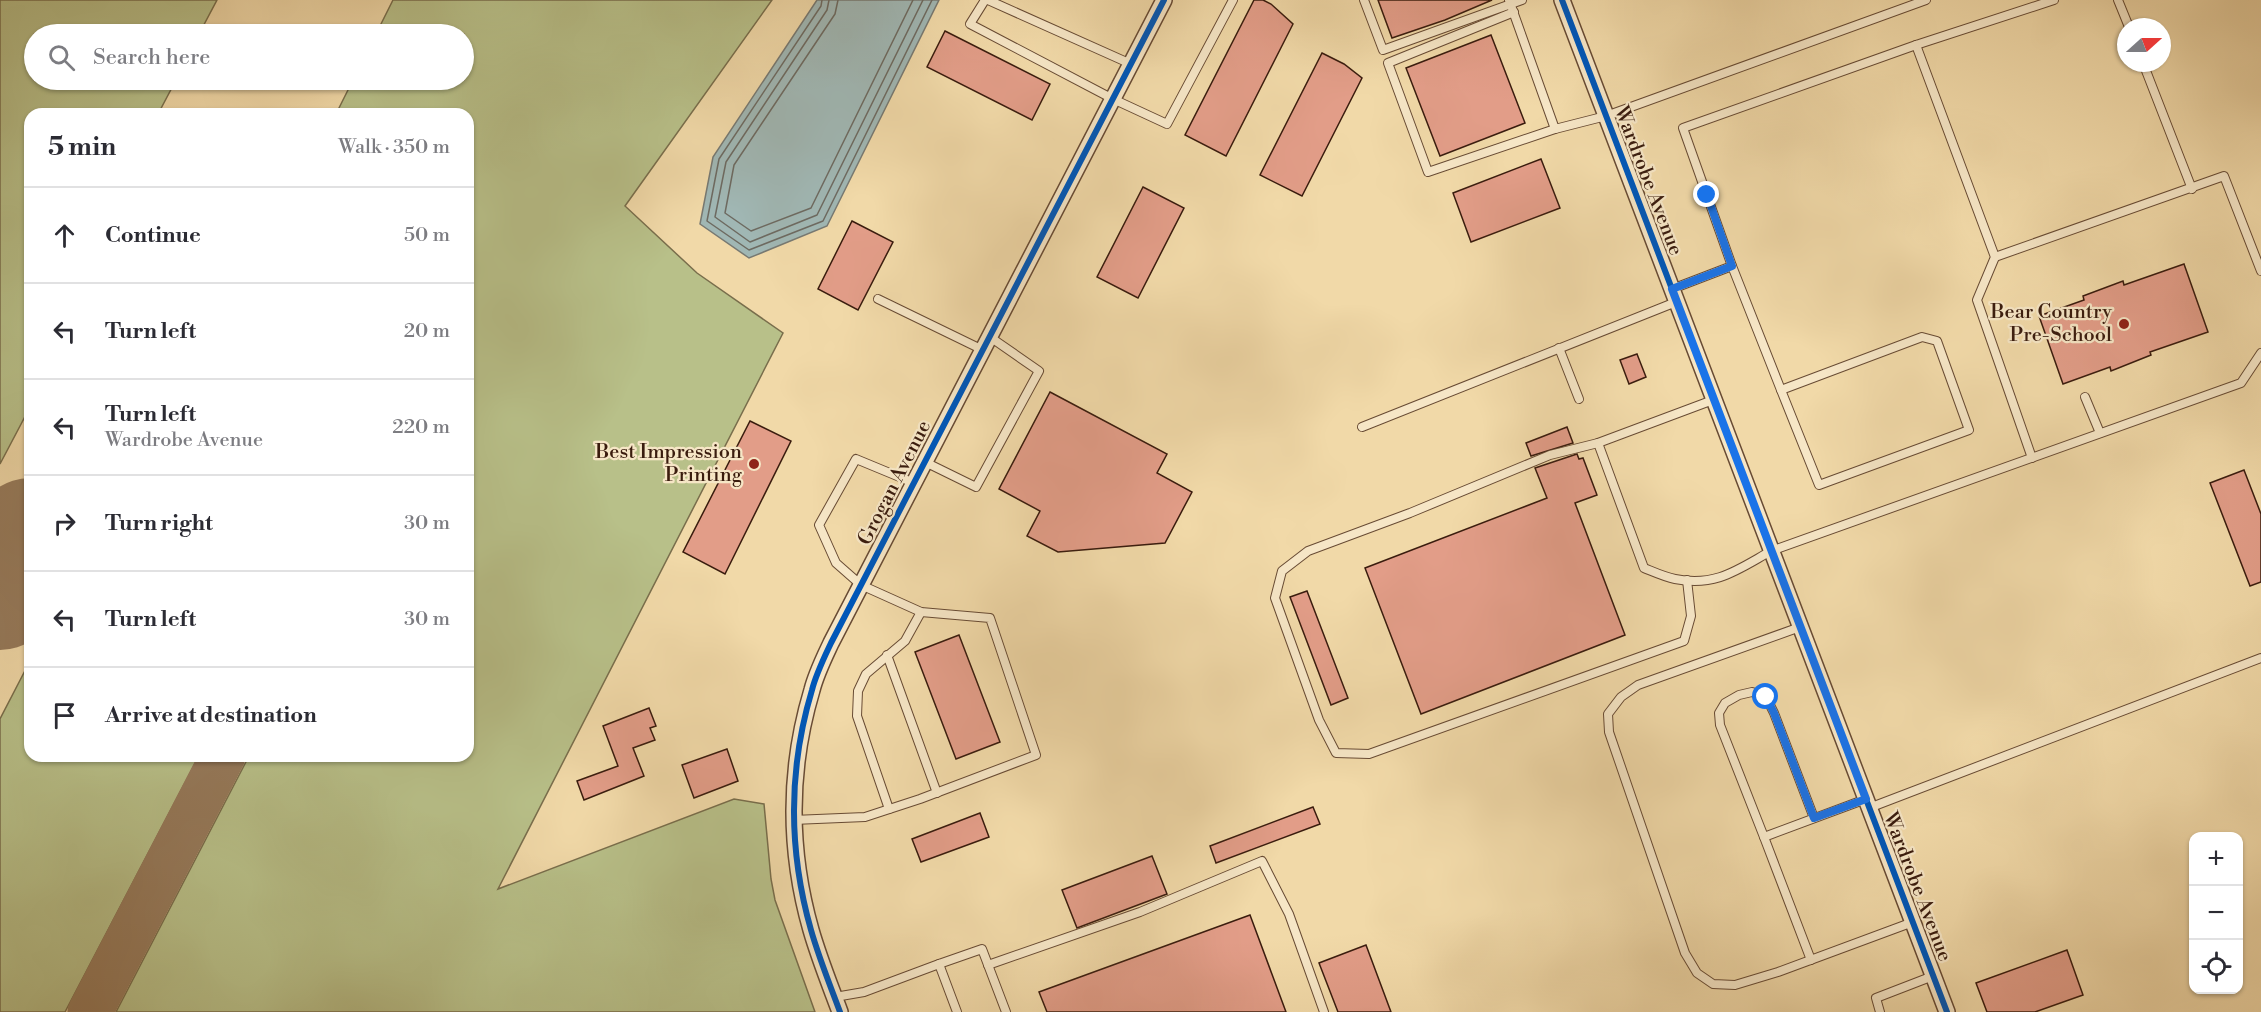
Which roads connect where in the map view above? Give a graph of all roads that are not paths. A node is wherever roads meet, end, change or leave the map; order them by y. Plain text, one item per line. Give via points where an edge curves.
1 (987, 0) edge
2 (1164, 0) edge
3 (1233, 0) edge
4 (1365, 0) edge
5 (1522, 0) edge
6 (1562, 0) edge
7 (1926, 0) edge
8 (2054, 0) edge
9 (2118, 0) edge
10 (1511, 5) edge
11 (2125, 18) edge
12 (1916, 45) junction
13 (1131, 64) junction
14 (2146, 72) edge
15 (1113, 99) junction
16 (1606, 116) junction
17 (1555, 129) junction
18 (2192, 189) junction
19 (1995, 257) junction
20 (1732, 266) junction
21 (2261, 271) edge
22 (1674, 296) junction
23 (878, 299) dead end
24 (986, 343) junction
25 (1559, 348) junction
26 (2261, 353) edge
27 (1782, 390) junction
28 (2085, 397) dead end
29 (1579, 399) dead end
30 (1713, 400) junction
31 (1362, 428) dead end
32 (2100, 433) junction
33 (1598, 443) junction
34 (2032, 458) junction
35 (925, 462) junction
36 (914, 483) junction
37 (1771, 551) junction
38 (1688, 580) junction
39 (861, 585) junction
40 (921, 612) junction
41 (1800, 627) junction
42 (887, 655) junction
43 (2261, 658) edge
44 (937, 793) junction
45 (1868, 804) junction
46 (889, 809) junction
47 (1814, 818) junction
48 (794, 820) junction
49 (1764, 837) junction
50 (1912, 922) junction
51 (1811, 960) junction
52 (939, 964) junction
53 (988, 965) junction
54 (1933, 976) junction
55 (837, 1005) edge
56 (957, 1012) edge
57 (1006, 1012) edge
58 (1324, 1012) edge
59 (1880, 1012) edge
60 (1947, 1012) edge

1 - 13 lane
1 - 15 lane via 970,24
2 - 13 street, Grogan Avenue
3 - 15 lane via 1167,123
4 - 10 lane via 1383,50
5 - 10 lane
6 - 16 street, Wardrobe Avenue
7 - 16 lane
8 - 12 lane
9 - 11 lane
10 - 17 lane
10 - 17 lane via 1389,63 1428,172
12 - 19 lane
12 - 20 lane via 1683,128
13 - 15 street, Grogan Avenue
14 - 18 lane
15 - 24 street, Grogan Avenue
16 - 17 lane
16 - 22 street, Wardrobe Avenue
18 - 19 lane
18 - 21 lane via 2224,176
19 - 34 lane via 1977,300
20 - 22 lane
20 - 27 lane
22 - 25 lane
22 - 30 street, Wardrobe Avenue
23 - 24 lane
24 - 35 street, Grogan Avenue
24 - 35 lane via 1039,371 976,487
25 - 29 lane
25 - 31 lane
26 - 32 lane via 2241,383
27 - 27 lane via 1922,337 1937,341 1969,430 1819,485
28 - 32 lane
30 - 33 lane
30 - 37 street, Wardrobe Avenue
32 - 34 lane
33 - 38 lane via 1644,568
33 - 38 lane via 1550,455 1308,551 1282,571 1275,598 1318,720 1336,753 1369,754 1684,641 1691,616
34 - 37 lane
35 - 36 street, Grogan Avenue
36 - 39 street, Grogan Avenue
36 - 39 lane via 856,459 819,525 836,563
37 - 38 lane via 1723,578
37 - 41 street, Wardrobe Avenue
39 - 40 lane
39 - 48 street, Grogan Avenue via 812,687 795,764
40 - 42 lane via 905,641
40 - 44 lane via 990,618 1036,755
41 - 45 street, Wardrobe Avenue
41 - 51 lane via 1638,685 1621,697 1608,714 1609,732 1685,952 1697,973 1713,984 1735,985
42 - 44 lane
42 - 46 lane via 866,674 858,691 857,716
43 - 45 lane
44 - 46 lane
45 - 47 lane
45 - 50 street, Wardrobe Avenue
46 - 48 lane via 865,817
47 - 49 lane
47 - 49 lane via 1766,697 1752,692 1739,695 1725,703 1719,713 1720,725
48 - 55 street, Grogan Avenue via 803,899
49 - 51 lane
50 - 51 lane
50 - 54 street, Wardrobe Avenue
52 - 53 lane via 982,949
52 - 55 lane
52 - 56 lane
53 - 57 lane
53 - 58 lane via 1140,912 1262,861 1289,914
54 - 59 lane via 1876,998
54 - 60 street, Wardrobe Avenue

